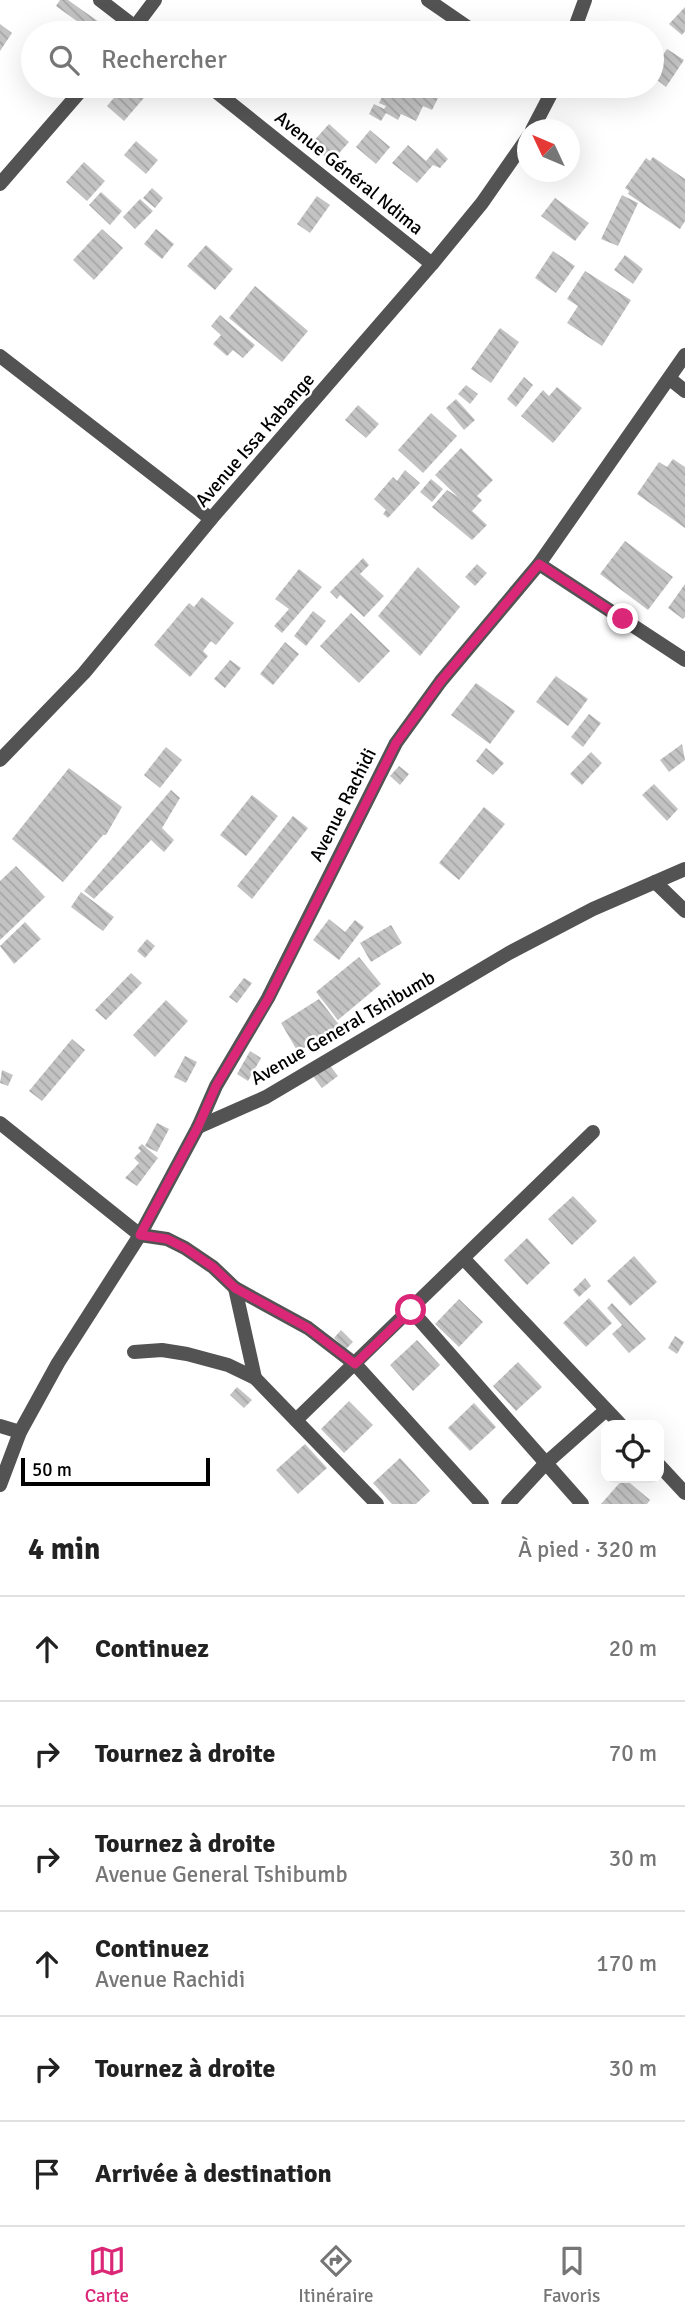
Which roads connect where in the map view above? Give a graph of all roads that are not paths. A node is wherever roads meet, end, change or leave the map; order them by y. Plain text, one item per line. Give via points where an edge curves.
1 (100, 0) edge
2 (155, 0) edge
3 (428, 0) edge
4 (585, 0) edge
5 (124, 21) edge
6 (142, 21) edge
7 (459, 21) edge
8 (577, 21) edge
9 (75, 98) edge
10 (224, 98) edge
11 (547, 98) edge
12 (536, 119) edge
13 (517, 152) edge
14 (0, 184) edge
15 (432, 264) junction
16 (685, 355) edge
17 (0, 356) edge
18 (670, 379) junction
19 (685, 391) edge
20 (211, 519) junction
21 (539, 564) junction
22 (685, 660) edge
23 (0, 760) edge
24 (685, 869) edge
25 (656, 882) junction
26 (685, 911) edge
27 (0, 1123) edge
28 (198, 1127) junction
29 (593, 1132) dead end
30 (140, 1235) junction
31 (463, 1258) junction
32 (235, 1288) junction
33 (411, 1310) junction
34 (134, 1352) dead end
35 (355, 1364) junction
36 (256, 1378) junction
37 (606, 1410) junction
38 (296, 1420) junction
39 (616, 1420) edge
40 (0, 1426) edge
41 (20, 1432) junction
42 (545, 1464) junction
43 (664, 1470) edge
44 (0, 1485) edge
45 (685, 1493) edge
46 (377, 1504) edge
47 (482, 1504) edge
48 (508, 1504) edge
49 (582, 1504) edge

1 - 5 street
2 - 6 street
3 - 7 street
4 - 8 street
9 - 14 street
10 - 15 street, Avenue Général Ndima
11 - 12 street
13 - 15 street, Avenue Issa Kabange
15 - 20 street, Avenue Issa Kabange
16 - 18 street, Avenue Rachidi
17 - 20 street
18 - 19 street
18 - 21 street, Avenue Rachidi
20 - 23 street, Avenue Issa Kabange via 84,673
21 - 22 street
21 - 28 street, Avenue Rachidi via 441,681 396,743 268,999 216,1086
24 - 25 street, Avenue General Tshibumb
25 - 26 street
25 - 28 street, Avenue General Tshibumb via 509,953 266,1097
27 - 30 street
28 - 30 street
29 - 31 street
30 - 32 street via 167,1239 185,1248
30 - 41 street
31 - 33 street
31 - 37 street
32 - 35 street via 308,1328
32 - 36 street
33 - 35 street
33 - 42 street
34 - 36 street via 187,1354
35 - 38 street
35 - 47 street
36 - 38 street
37 - 39 street
37 - 42 street
38 - 46 street
40 - 41 street
41 - 44 street
42 - 48 street
42 - 49 street
43 - 45 street

